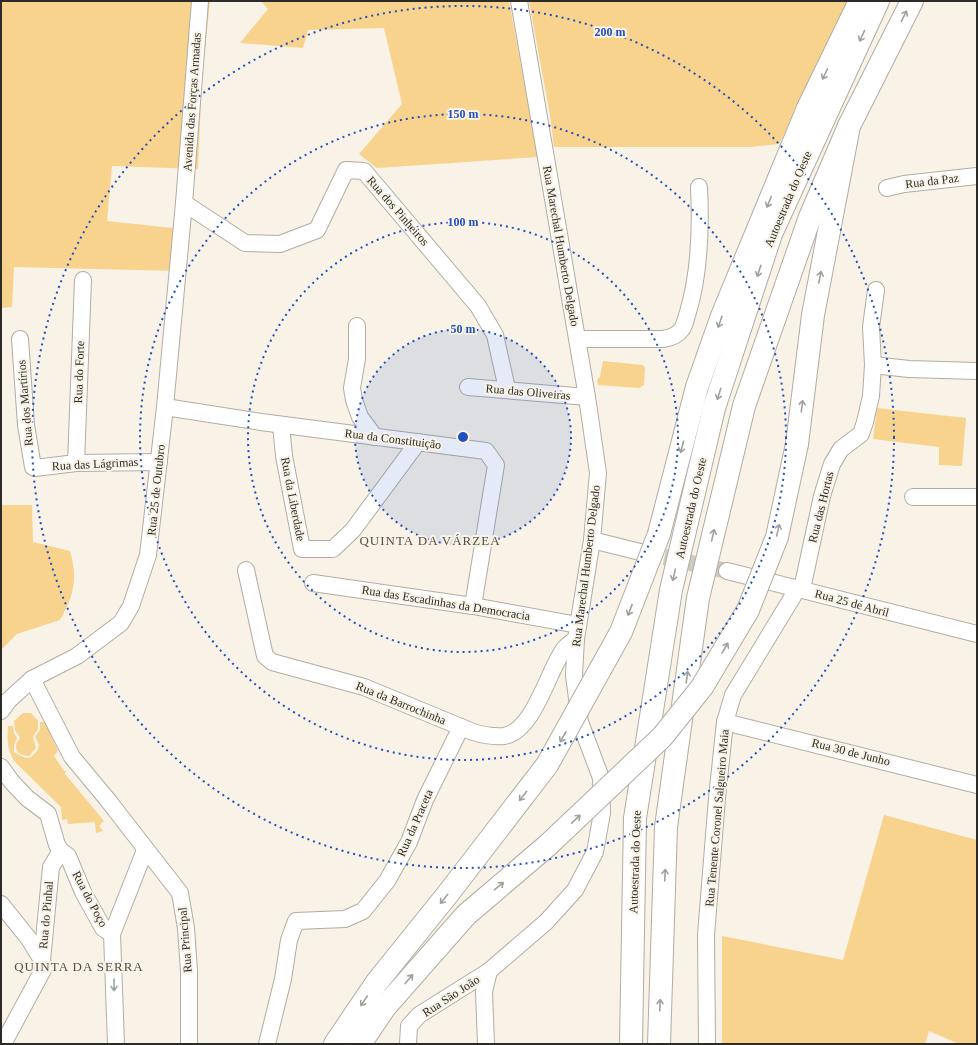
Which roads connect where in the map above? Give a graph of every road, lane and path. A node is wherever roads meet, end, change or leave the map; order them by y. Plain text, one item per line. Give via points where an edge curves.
1 (200, 1) edge
2 (520, 1) edge
3 (860, 1) edge
4 (878, 1) edge
5 (912, 1) edge
6 (848, 126) junction
7 (977, 176) edge
8 (699, 187) dead end
9 (887, 188) dead end
10 (184, 202) junction
11 (84, 280) dead end
12 (876, 290) dead end
13 (358, 326) dead end
14 (20, 339) dead end
15 (577, 339) junction
16 (873, 365) junction
17 (977, 371) edge
18 (468, 387) dead end
19 (507, 390) junction
20 (587, 397) junction
21 (166, 407) junction
22 (280, 425) junction
23 (375, 437) junction
24 (418, 442) junction
25 (159, 462) junction
26 (76, 463) junction
27 (33, 467) joint
28 (913, 497) dead end
29 (977, 497) edge
30 (592, 540) junction
31 (640, 552) tunnel mouth
32 (246, 570) dead end
33 (727, 571) tunnel mouth
34 (313, 583) dead end
35 (800, 588) junction
36 (473, 606) junction
37 (577, 632) junction
38 (977, 634) edge
39 (32, 679) junction
40 (1, 711) edge
41 (725, 722) junction
42 (460, 727) junction
43 (1, 767) edge
44 (977, 785) edge
45 (145, 850) junction
46 (61, 851) junction
47 (1, 904) edge
48 (112, 934) junction
49 (42, 960) junction
50 (489, 971) junction
51 (3, 1044) edge
52 (116, 1044) edge
53 (189, 1044) edge
54 (267, 1044) edge
55 (336, 1044) edge
56 (360, 1044) edge
57 (408, 1044) edge
58 (486, 1044) edge
59 (631, 1044) edge
60 (659, 1044) edge
61 (707, 1044) edge

1 - 10 street, Avenida das Forças Armadas
2 - 15 street, Rua Marechal Humberto Delgado
3 -> 55 highway, bridge via 808,108 722,316 697,387 659,534 621,632 547,765 377,982
4 -> 59 highway, Autoestrada do Oeste via 772,234 714,408 673,582 635,818
6 -> 5 highway
56 -> 6 highway, bridge via 385,1007 466,915 548,845 662,737 702,687 748,610 777,537 797,444 813,315
60 -> 6 highway via 666,827 698,598 744,406 810,217
7 - 9 street, Rua da Paz
8 - 15 street via 696,279 692,300 681,330 672,337 663,339
10 - 19 street, Rua dos Pinheiros via 245,243 280,244 317,230 346,170 364,171 478,306 494,335
10 - 21 street, Rua 25 de Outubro
11 - 26 street, Rua do Forte
12 - 16 street, Rua das Hortas via 871,327
13 - 23 street via 357,359 352,388 360,417
14 - 27 street, Rua dos Martírios via 26,426
15 - 20 street, Rua Marechal Humberto Delgado
16 - 17 street
16 - 35 street, Rua das Hortas via 871,396 865,422 861,434 841,449 832,464
18 - 19 street, Rua das Oliveiras
19 - 20 street, Rua das Oliveiras
20 - 30 street, Rua Marechal Humberto Delgado via 598,473
21 - 22 street, Rua da Constituição
21 - 25 street, Rua 25 de Outubro
22 - 23 street, Rua da Constituição
22 - 24 street, Rua da Liberdade via 302,550 333,549 353,530
23 - 24 street, Rua da Constituição
24 - 36 street, Rua da Constituição via 486,451 496,465
25 - 26 street, Rua das Lágrimas
25 - 39 street, Rua 25 de Outubro via 151,545 131,606 120,623 77,656
26 - 27 street, Rua das Lágrimas
28 - 29 street
30 - 31 street
30 - 37 street, Rua Marechal Humberto Delgado
32 - 42 street, Rua da Barrochinha via 265,656 272,662 364,687
33 - 35 street, Rua 25 de Abril
34 - 36 street, Rua das Escadinhas da Democracia
35 - 38 street, Rua 25 de Abril
35 - 41 street, Rua Tenente Coronel Salgueiro Maia via 733,695
36 - 37 street, Rua das Escadinhas da Democracia
37 - 42 street, Rua da Barrochinha via 565,648 526,720 514,732 504,736 490,736
37 - 50 street, Rua Marechal Humberto Delgado via 574,675 580,722 601,778 602,813 595,852 575,890 546,922
39 - 40 street, Rua 25 de Outubro
39 - 45 street, Rua Principal via 72,757
41 - 44 street, Rua 30 de Junho
41 - 61 street, Rua Tenente Coronel Salgueiro Maia via 716,798 706,935
42 - 54 street, Rua da Praceta via 428,793 409,842 387,881 363,911 345,919 296,921 289,940 283,979
43 - 46 street via 27,798 48,814
45 - 48 street
45 - 53 street, Rua Principal via 180,893 187,942
46 - 48 street, Rua do Poço via 68,856 83,892 103,928
46 - 49 street, Rua do Pinhal via 51,867
47 - 49 street
48 -> 52 street, Rua do Poço
49 - 51 street, Rua do Pinhal via 44,968
50 - 57 street, Rua São João via 420,1015 409,1026
50 - 58 street via 484,992

